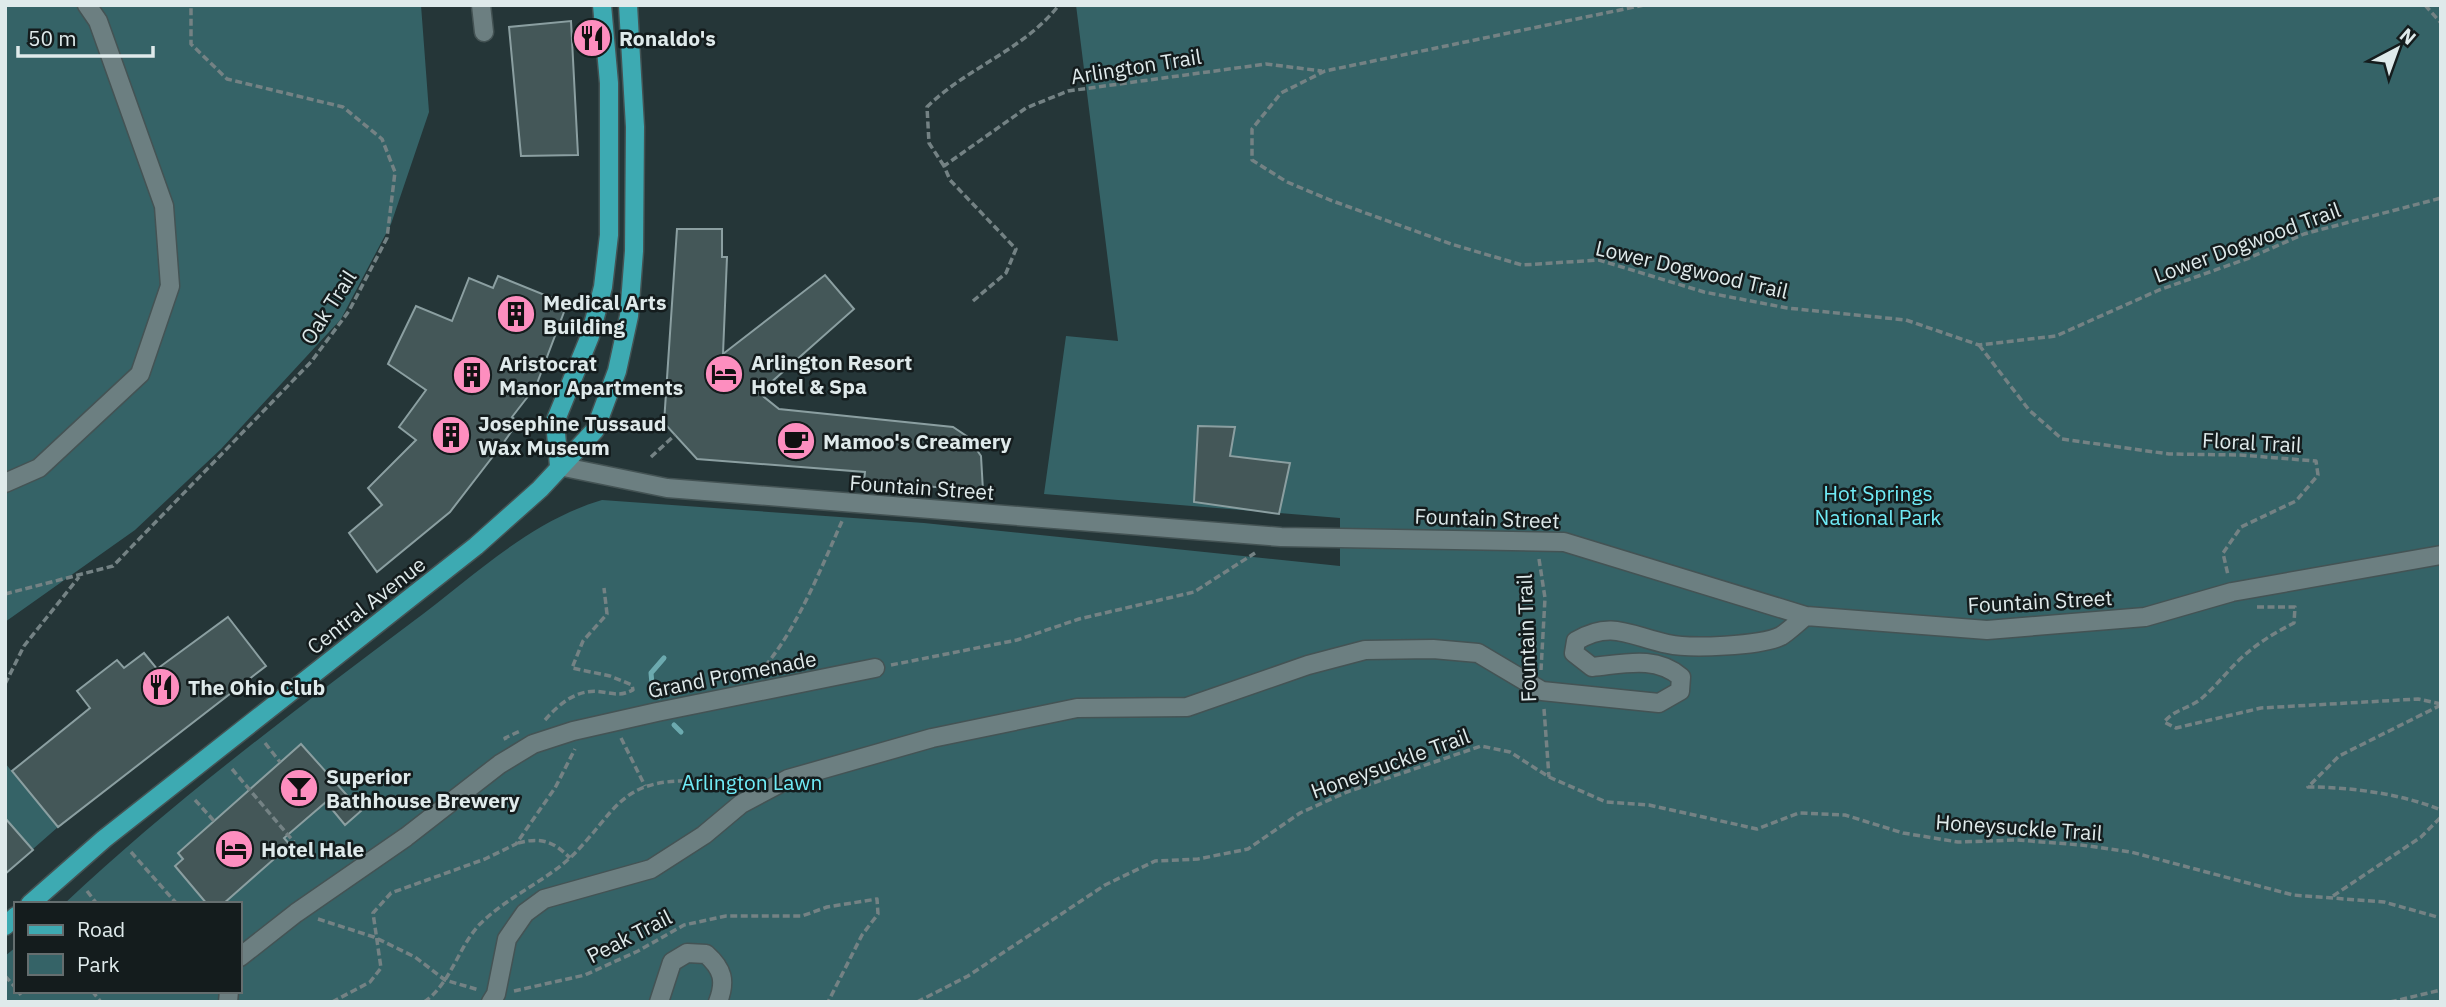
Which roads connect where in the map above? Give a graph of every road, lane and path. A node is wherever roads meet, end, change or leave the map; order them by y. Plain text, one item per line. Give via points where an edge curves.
1 (87, 5) edge
2 (481, 5) edge
3 (602, 5) edge
4 (628, 5) edge
5 (1059, 5) edge
6 (1644, 5) edge
7 (2425, 5) edge
8 (190, 6) edge
9 (2441, 23) edge
10 (484, 33) dead end
11 (1325, 71) junction
12 (944, 166) junction
13 (2441, 198) edge
14 (973, 301) dead end
15 (1979, 345) junction
16 (675, 435) dead end
17 (651, 457) dead end
18 (559, 466) junction
19 (5, 483) edge
20 (850, 504) junction
21 (1281, 537) junction
22 (1536, 540) junction
23 (2441, 555) edge
24 (80, 576) junction
25 (604, 588) dead end
26 (2232, 592) junction
27 (5, 594) edge
28 (2254, 607) dead end
29 (1806, 616) junction
30 (875, 668) joint
31 (5, 684) edge
32 (1542, 691) junction
33 (735, 698) junction
34 (2441, 705) edge
35 (616, 721) junction
36 (573, 731) junction
37 (265, 743) dead end
38 (533, 744) junction
39 (280, 762) dead end
40 (232, 769) dead end
41 (1549, 777) junction
42 (195, 800) dead end
43 (741, 803) junction
44 (2441, 810) edge
45 (2441, 817) edge
46 (215, 822) dead end
47 (294, 842) dead end
48 (516, 844) junction
49 (131, 852) dead end
50 (570, 858) dead end
51 (87, 891) dead end
52 (2333, 896) junction
53 (32, 902) edge
54 (95, 902) edge
55 (175, 902) edge
56 (296, 913) junction
57 (2441, 918) edge
58 (374, 937) junction
59 (242, 955) edge
60 (2441, 990) edge
61 (494, 998) edge
62 (332, 1002) edge
63 (659, 1002) edge
64 (718, 1002) edge
65 (828, 1002) edge
66 (917, 1002) edge
67 (2390, 1002) edge

1 - 19 street via 98,21 164,206 170,286 140,374 39,468
2 - 10 street
3 - 18 main road via 609,83 609,235 604,287 590,337 555,422
4 - 18 main road, Central Avenue via 635,127 629,316 617,371 595,430
5 - 12 path via 1012,47 948,87 927,107 929,143
6 - 11 path, Lower Dogwood Trail
7 - 9 path
8 - 24 path, Oak Trail via 191,44 227,79 343,107 383,139 395,172 387,238 349,311 311,362 113,566
11 - 12 path, Arlington Trail via 1266,64 1068,91 1026,108
11 - 15 path, Lower Dogwood Trail via 1281,93 1252,129 1252,160 1298,187 1451,244 1522,265 1599,260 1704,292 1787,308 1906,320
12 - 14 path via 950,180 1016,249 1006,273
13 - 15 path, Lower Dogwood Trail via 2304,233 2056,336
15 - 26 path, Floral Trail via 2029,410 2062,439 2169,454 2316,461 2318,475 2296,501 2241,527 2223,554
16 - 17 path
18 - 20 street, Fountain Street via 667,488
18 - 53 main road, Central Avenue via 476,546 104,839
20 - 21 street, Fountain Street
20 - 33 path via 804,601 768,663
21 - 22 street, Fountain Street
21 - 30 path via 1194,592 1079,619 1017,640
22 - 29 street, Fountain Street via 1564,542
22 - 32 path, Fountain Trail via 1545,598
23 - 26 street, Fountain Street
24 - 27 path, Oak Trail
24 - 31 path via 24,646
25 - 38 path via 607,614 583,641 572,668 610,676 634,690 620,696 600,691 577,694 547,718 530,738
26 - 29 street, Fountain Street via 2144,617 1987,630
28 - 34 path via 2295,607 2294,623 2265,638 2214,688 2194,704 2174,710 2164,722 2176,728 2261,708 2377,700 2418,699
29 - 32 street via 1780,637 1735,645 1670,645 1624,630 1591,632 1576,641 1574,653 1592,667 1645,662 1668,665 1681,677 1680,691 1660,703
30 - 33 street, Grand Promenade
32 - 41 path, Fountain Trail
32 - 43 street via 1478,653 1365,650 1187,707 1077,708 932,738 788,779
33 - 35 street, Grand Promenade
34 - 44 path via 2339,756 2308,787 2343,787 2416,800
35 - 36 street, Grand Promenade
35 - 43 path via 626,753 645,786 705,782 730,788
36 - 38 street, Grand Promenade
36 - 48 path via 575,753
37 - 39 path
38 - 56 street, Grand Promenade
40 - 47 path
41 - 52 path, Honeysuckle Trail via 1606,802 1649,805 1757,829 1800,813 1845,815 1903,833 1958,842 2017,840 2131,852 2293,895
41 - 66 path, Honeysuckle Trail via 1510,752 1481,746 1347,792 1300,813 1248,849 1199,859 1155,861 1105,885 968,976
42 - 46 path
43 - 61 street via 704,835 651,869 544,899 525,913 507,939
45 - 52 path via 2421,836
48 - 50 path via 549,841
48 - 58 path via 391,893 373,913
49 - 55 path
51 - 54 path
52 - 57 path, Honeysuckle Trail via 2384,902
56 - 58 path, Peak Trail
56 - 59 street, Grand Promenade
58 - 61 path, Peak Trail via 415,957 445,979
58 - 62 path via 381,968 370,982
60 - 67 path
61 - 65 path, Peak Trail via 585,975 684,925 726,916 802,916 877,899 878,914 862,935
63 - 64 street via 672,962 687,953 706,954 719,966 724,985

